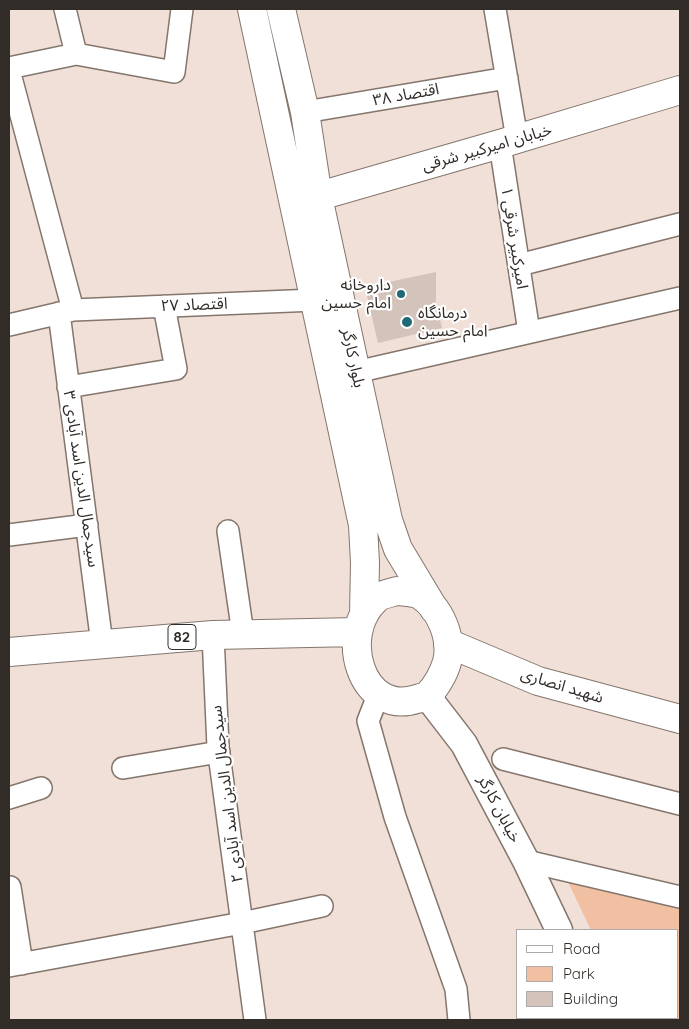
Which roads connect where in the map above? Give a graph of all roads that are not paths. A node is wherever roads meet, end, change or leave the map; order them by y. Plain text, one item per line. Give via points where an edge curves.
1 (65, 9) edge
2 (182, 9) edge
3 (252, 9) edge
4 (495, 9) edge
5 (286, 10) edge
6 (76, 54) junction
7 (9, 69) edge
8 (507, 78) junction
9 (680, 90) edge
10 (305, 112) junction
11 (509, 142) junction
12 (306, 200) junction
13 (680, 224) edge
14 (519, 265) junction
15 (680, 298) edge
16 (314, 300) junction
17 (164, 306) junction
18 (66, 312) junction
19 (9, 325) edge
20 (529, 332) junction
21 (356, 372) junction
22 (68, 387) junction
23 (87, 525) junction
24 (228, 531) dead end
25 (9, 535) edge
26 (434, 609) junction
27 (360, 623) junction
28 (243, 634) junction
29 (213, 635) junction
30 (448, 643) junction
31 (102, 644) junction
32 (9, 652) edge
33 (378, 693) junction
34 (427, 696) junction
35 (680, 719) edge
36 (219, 752) junction
37 (503, 759) dead end
38 (123, 768) dead end
39 (41, 788) dead end
40 (9, 798) edge
41 (680, 804) edge
42 (526, 861) junction
43 (10, 887) edge
44 (680, 897) edge
45 (322, 906) dead end
46 (242, 923) junction
47 (559, 929) edge
48 (15, 965) edge
49 (255, 1020) edge
50 (459, 1020) edge

1 - 6 street
2 - 6 street via 174,72
3 - 12 main road, بلوار کارگر
4 - 8 street, امیرکبیر شرقی ۱
5 - 10 main road, بلوار کارگر
6 - 7 street
7 - 18 street, سیدجمال الدین اسد آبادی ۳
8 - 10 street, ۳۸ اقتصاد
8 - 11 street, امیرکبیر شرقی ۱
9 - 11 main road, خیابان امیرکبیر شرقی
10 - 12 main road, بلوار کارگر
11 - 12 main road, خیابان امیرکبیر شرقی
11 - 14 street, امیرکبیر شرقی ۱
12 - 16 main road, بلوار کارگر
12 - 21 main road, بلوار کارگر
13 - 14 street
14 - 20 street, امیرکبیر شرقی ۱
15 - 20 street
16 - 17 street, اقتصاد ۲۷
16 - 27 main road, بلوار کارگر via 363,525 365,563
17 - 18 street, اقتصاد ۲۷
17 - 22 street via 176,369
18 - 19 street, اقتصاد ۲۷
18 - 22 street, سیدجمال الدین اسد آبادی ۳
20 - 21 street
21 - 26 main road, بلوار کارگر via 388,520 398,549
22 - 23 street, سیدجمال الدین اسد آبادی ۳
23 - 25 street
23 - 31 street, سیدجمال الدین اسد آبادی ۳
24 - 28 street
26 - 27 main road via 419,594 397,591 377,598
26 - 30 main road via 444,625
27 - 28 main road, 82
27 - 33 main road via 356,650 359,668
28 - 29 main road, 82
29 - 31 main road, 82
29 - 36 street, سیدجمال الدین اسد آبادی ۲
30 - 34 main road via 447,662 440,679
30 - 35 main road, شهید انصاری via 538,681
31 - 32 main road, 82
33 - 34 main road via 385,699 406,702
33 - 50 street via 368,721 395,817 456,989
34 - 42 street, خیابان کارگر via 464,744
36 - 38 street
36 - 46 street, سیدجمال الدین اسد آبادی ۲
37 - 41 street
39 - 40 street
42 - 44 street
42 - 47 street, خیابان کارگر
43 - 48 street
45 - 46 street
46 - 48 street
46 - 49 street, سیدجمال الدین اسد آبادی ۲

